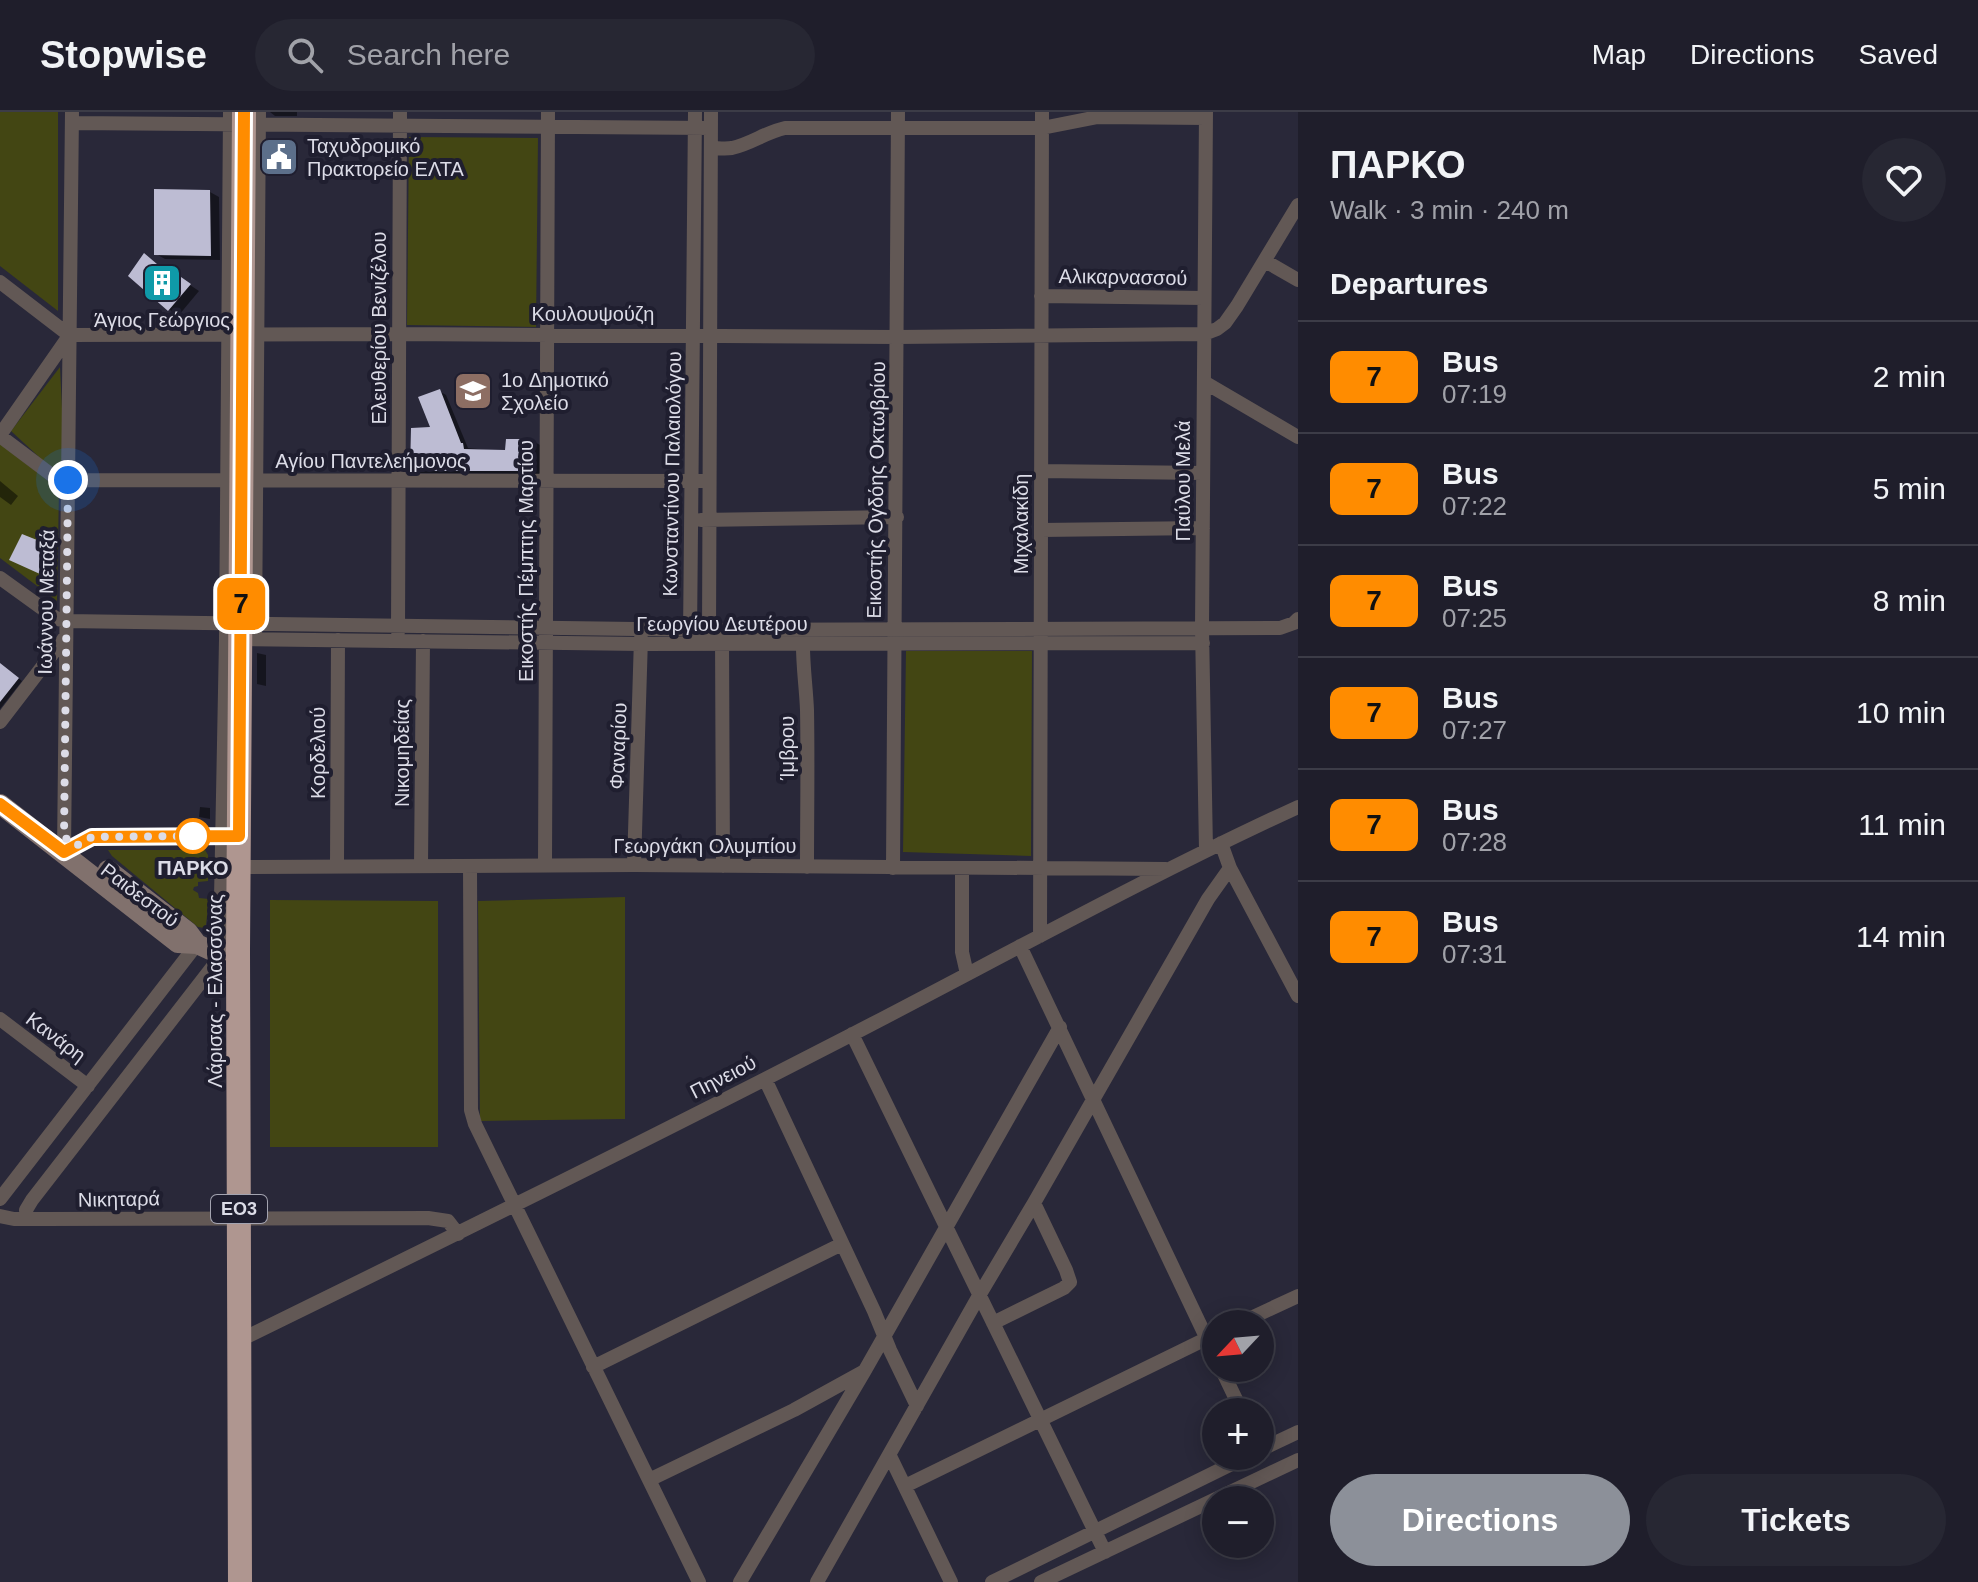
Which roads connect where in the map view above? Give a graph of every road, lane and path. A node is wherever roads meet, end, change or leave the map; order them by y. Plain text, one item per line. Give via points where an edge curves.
1 (695, 112) edge
2 (711, 112) edge
3 (898, 112) edge
4 (1042, 112) edge
5 (1206, 115) edge
6 (72, 118) edge
7 (244, 118) edge
8 (400, 119) edge
9 (548, 120) edge
10 (694, 128) junction
11 (711, 128) junction
12 (898, 128) junction
13 (1042, 128) junction
14 (711, 148) junction
15 (1298, 205) edge
16 (1265, 261) junction
17 (1298, 280) edge
18 (0, 282) edge
19 (1041, 296) junction
20 (1204, 298) junction
21 (399, 334) junction
22 (547, 334) junction
23 (1204, 334) junction
24 (69, 335) junction
25 (243, 335) junction
26 (693, 335) junction
27 (710, 335) junction
28 (1042, 335) junction
29 (898, 337) junction
30 (1204, 382) junction
31 (0, 435) edge
32 (1298, 437) edge
33 (1041, 471) junction
34 (1203, 473) junction
35 (68, 480) junction
36 (242, 480) junction
37 (399, 480) junction
38 (692, 481) junction
39 (709, 481) junction
40 (546, 482) junction
41 (897, 517) junction
42 (691, 520) junction
43 (709, 520) junction
44 (1203, 528) junction
45 (1041, 530) junction
46 (0, 578) edge
47 (1298, 619) edge
48 (546, 627) junction
49 (66, 629) junction
50 (641, 629) junction
51 (803, 629) junction
52 (241, 631) junction
53 (398, 633) junction
54 (1202, 636) junction
55 (690, 637) junction
56 (716, 637) junction
57 (895, 637) junction
58 (1041, 637) junction
59 (338, 640) junction
60 (423, 641) junction
61 (546, 643) junction
62 (641, 644) junction
63 (802, 645) junction
64 (0, 722) edge
65 (0, 788) edge
66 (0, 804) edge
67 (1298, 807) edge
68 (231, 836) junction
69 (1221, 843) junction
70 (68, 845) junction
71 (1206, 850) junction
72 (545, 865) junction
73 (634, 865) junction
74 (337, 866) junction
75 (421, 866) junction
76 (470, 866) junction
77 (723, 866) junction
78 (239, 867) junction
79 (807, 867) junction
80 (893, 868) junction
81 (1230, 868) junction
82 (962, 869) junction
83 (1041, 869) junction
84 (1170, 869) junction
85 (1040, 936) junction
86 (197, 944) junction
87 (1020, 946) junction
88 (229, 951) junction
89 (967, 974) junction
90 (1298, 996) edge
91 (0, 1019) edge
92 (1060, 1027) junction
93 (852, 1034) junction
94 (765, 1079) junction
95 (88, 1086) junction
96 (1093, 1098) junction
97 (0, 1199) edge
98 (1034, 1203) junction
99 (515, 1205) junction
100 (0, 1216) edge
101 (240, 1217) junction
102 (27, 1219) junction
103 (947, 1226) junction
104 (458, 1234) junction
105 (842, 1244) junction
106 (980, 1294) junction
107 (1298, 1296) edge
108 (1268, 1310) edge
109 (1202, 1316) edge
110 (993, 1323) junction
111 (885, 1335) junction
112 (240, 1340) junction
113 (1202, 1341) edge
114 (593, 1367) junction
115 (864, 1372) junction
116 (917, 1406) junction
117 (1040, 1421) junction
118 (1298, 1432) edge
119 (1274, 1444) edge
120 (890, 1456) junction
121 (1298, 1460) edge
122 (1220, 1470) edge
123 (1268, 1470) edge
124 (1269, 1473) junction
125 (649, 1480) junction
126 (905, 1486) junction
127 (1094, 1532) junction
128 (1105, 1552) junction
129 (240, 1582) edge
130 (699, 1582) edge
131 (740, 1582) edge
132 (817, 1582) edge
133 (951, 1582) edge
134 (992, 1582) edge
135 (1041, 1582) edge

1 - 10 street, Κωνσταντίνου Παλαιολόγου
2 - 11 street, Κωνσταντίνου Παλαιολόγου
3 - 12 street, Εικοστής Ογδόης Οκτωβρίου
4 - 13 street, Μιχαλακίδη
5 - 13 street via 1098,117
5 - 20 street, Παύλου Μελά
6 - 7 street
6 - 24 street, Ιωάννου Μεταξά
7 - 8 street
7 - 25 street
7 - 25 highway, Λάρισας - Ελασσόνας / ΕΟ3 via 250,278
8 - 9 street
8 - 21 street, Ελευθερίου Βενιζέλου
9 - 10 street
9 - 22 street, Εικοστής Πέμπτης Μαρτίου
10 - 11 street
10 - 26 street, Κωνσταντίνου Παλαιολόγου
11 - 14 street, Κωνσταντίνου Παλαιολόγου
12 - 13 street
12 - 14 street via 785,128 739,146
12 - 29 street, Εικοστής Ογδόης Οκτωβρίου
13 - 19 street, Μιχαλακίδη
14 - 27 street, Κωνσταντίνου Παλαιολόγου
15 - 16 street
16 - 17 street
16 - 23 street via 1225,323
18 - 24 street
19 - 20 street, Αλικαρνασσού
19 - 28 street, Μιχαλακίδη
20 - 23 street, Παύλου Μελά
21 - 22 street, Κουλουψούζη
21 - 25 street, Κουλουψούζη
21 - 37 street, Ελευθερίου Βενιζέλου
22 - 26 street, Κουλουψούζη
22 - 40 street, Εικοστής Πέμπτης Μαρτίου
23 - 28 street, Κουλουψούζη
23 - 30 street, Παύλου Μελά
24 - 25 street, Κουλουψούζη
24 - 31 street
24 - 35 street, Ιωάννου Μεταξά
25 - 36 highway, Λάρισας - Ελασσόνας / ΕΟ3
26 - 27 street, Κουλουψούζη
26 - 38 street, Κωνσταντίνου Παλαιολόγου
27 - 29 street, Κουλουψούζη
27 - 39 street, Κωνσταντίνου Παλαιολόγου
28 - 29 street, Κουλουψούζη
28 - 33 street, Μιχαλακίδη
29 - 41 street, Εικοστής Ογδόης Οκτωβρίου
30 - 32 street
30 - 34 street, Παύλου Μελά
31 - 35 street, Αγίου Παντελεήμονος via 53,476
33 - 34 street
33 - 45 street, Μιχαλακίδη
34 - 44 street, Παύλου Μελά
35 - 36 street, Αγίου Παντελεήμονος
35 - 49 street, Ιωάννου Μεταξά
36 - 37 street, Αγίου Παντελεήμονος
36 - 52 highway, Λάρισας - Ελασσόνας / ΕΟ3
37 - 40 street, Αγίου Παντελεήμονος
37 - 53 street, Ελευθερίου Βενιζέλου
38 - 39 street, Αγίου Παντελεήμονος
38 - 40 street, Αγίου Παντελεήμονος
38 - 42 street, Κωνσταντίνου Παλαιολόγου
39 - 43 street, Κωνσταντίνου Παλαιολόγου
40 - 48 street, Εικοστής Πέμπτης Μαρτίου
41 - 43 street
41 - 57 street, Εικοστής Ογδόης Οκτωβρίου
42 - 43 street
42 - 55 street, Κωνσταντίνου Παλαιολόγου
43 - 56 street, Κωνσταντίνου Παλαιολόγου
44 - 45 street
44 - 54 street, Παύλου Μελά
45 - 58 street, Μιχαλακίδη
46 - 49 street
47 - 54 street, Γεωργίου Δευτέρου via 1280,628
48 - 50 street, Γεωργίου Δευτέρου
48 - 53 street, Γεωργίου Δευτέρου
48 - 61 street, Εικοστής Πέμπτης Μαρτίου
49 - 52 street
49 - 64 street
49 - 70 street, Ιωάννου Μεταξά
50 - 55 street, Γεωργίου Δευτέρου
50 - 62 street, Φαναρίου
51 - 56 street, Γεωργίου Δευτέρου
51 - 57 street, Γεωργίου Δευτέρου
51 - 63 street, Ίμβρου
52 - 53 street, Γεωργίου Δευτέρου
52 - 59 street, Γεωργίου Δευτέρου
52 - 68 highway, Λάρισας - Ελασσόνας / ΕΟ3
53 - 59 street, Γεωργίου Δευτέρου
53 - 60 street, Γεωργίου Δευτέρου
54 - 58 street, Γεωργίου Δευτέρου
54 - 71 street, Παύλου Μελά
55 - 56 street, Γεωργίου Δευτέρου
55 - 62 street, Γεωργίου Δευτέρου
56 - 63 street, Γεωργίου Δευτέρου
56 - 77 street, Κωνσταντίνου Παλαιολόγου
57 - 58 street, Γεωργίου Δευτέρου
57 - 63 street, Γεωργίου Δευτέρου
57 - 80 street, Εικοστής Ογδόης Οκτωβρίου
58 - 83 street, Μιχαλακίδη
59 - 74 street, Κορδελιού
60 - 61 street, Γεωργίου Δευτέρου
60 - 75 street, Νικομηδείας
61 - 62 street, Γεωργίου Δευτέρου
61 - 72 street, Εικοστής Πέμπτης Μαρτίου
62 - 73 street, Φαναρίου
63 - 79 street, Ίμβρου
65 - 70 street, Ραιδεστού
66 - 70 street, Ραιδεστού
67 - 69 street, Πηνειού
68 - 70 street via 92,837
68 - 78 highway, Λάρισας - Ελασσόνας / ΕΟ3
68 - 88 street
69 - 71 street, Πηνειού
69 - 81 street
70 - 86 street, Ραιδεστού via 188,932
71 - 84 street, Πηνειού
72 - 73 street, Γεωργάκη Ολυμπίου
72 - 76 street, Γεωργάκη Ολυμπίου
73 - 77 street, Γεωργάκη Ολυμπίου
74 - 75 street, Γεωργάκη Ολυμπίου
74 - 78 street, Γεωργάκη Ολυμπίου
75 - 76 street, Γεωργάκη Ολυμπίου
76 - 99 street via 471,1110
77 - 79 street, Γεωργάκη Ολυμπίου
78 - 88 highway, Λάρισας - Ελασσόνας / ΕΟ3
79 - 80 street, Γεωργάκη Ολυμπίου
80 - 82 street, Γεωργάκη Ολυμπίου
81 - 90 street
81 - 96 street
82 - 83 street, Γεωργάκη Ολυμπίου
82 - 89 street
83 - 84 street, Γεωργάκη Ολυμπίου
83 - 85 street, Μιχαλακίδη
84 - 85 street, Πηνειού
85 - 87 street, Πηνειού
86 - 88 street
86 - 95 street
87 - 89 street, Πηνειού
87 - 92 street
88 - 101 highway, Λάρισας - Ελασσόνας / ΕΟ3
88 - 102 street via 32,1200
89 - 93 street, Πηνειού
91 - 95 street, Κανάρη
92 - 96 street
92 - 103 street
93 - 94 street, Πηνειού
93 - 103 street
94 - 99 street, Πηνειού
94 - 105 street
95 - 97 street
96 - 98 street
96 - 109 street
98 - 106 street
98 - 110 street via 1070,1282
99 - 104 street, Πηνειού
99 - 114 street
100 - 102 street, Νικηταρά
101 - 102 street, Νικηταρά
101 - 104 street, Νικηταρά via 439,1218
101 - 112 highway, Λάρισας - Ελασσόνας / ΕΟ3
103 - 106 street
103 - 111 street
104 - 112 street, Πηνειού
105 - 111 street
105 - 114 street
106 - 110 street
106 - 116 street
107 - 108 street
110 - 117 street
111 - 115 street
111 - 116 street
112 - 129 highway, Λάρισας - Ελασσόνας / ΕΟ3
113 - 117 street
114 - 125 street
115 - 125 street
115 - 131 street
116 - 120 street
117 - 126 street
117 - 127 street
118 - 119 street
120 - 126 street
120 - 132 street
121 - 124 street
122 - 127 street
123 - 124 street
124 - 128 street
125 - 130 street
126 - 133 street
127 - 128 street
127 - 134 street
128 - 135 street

